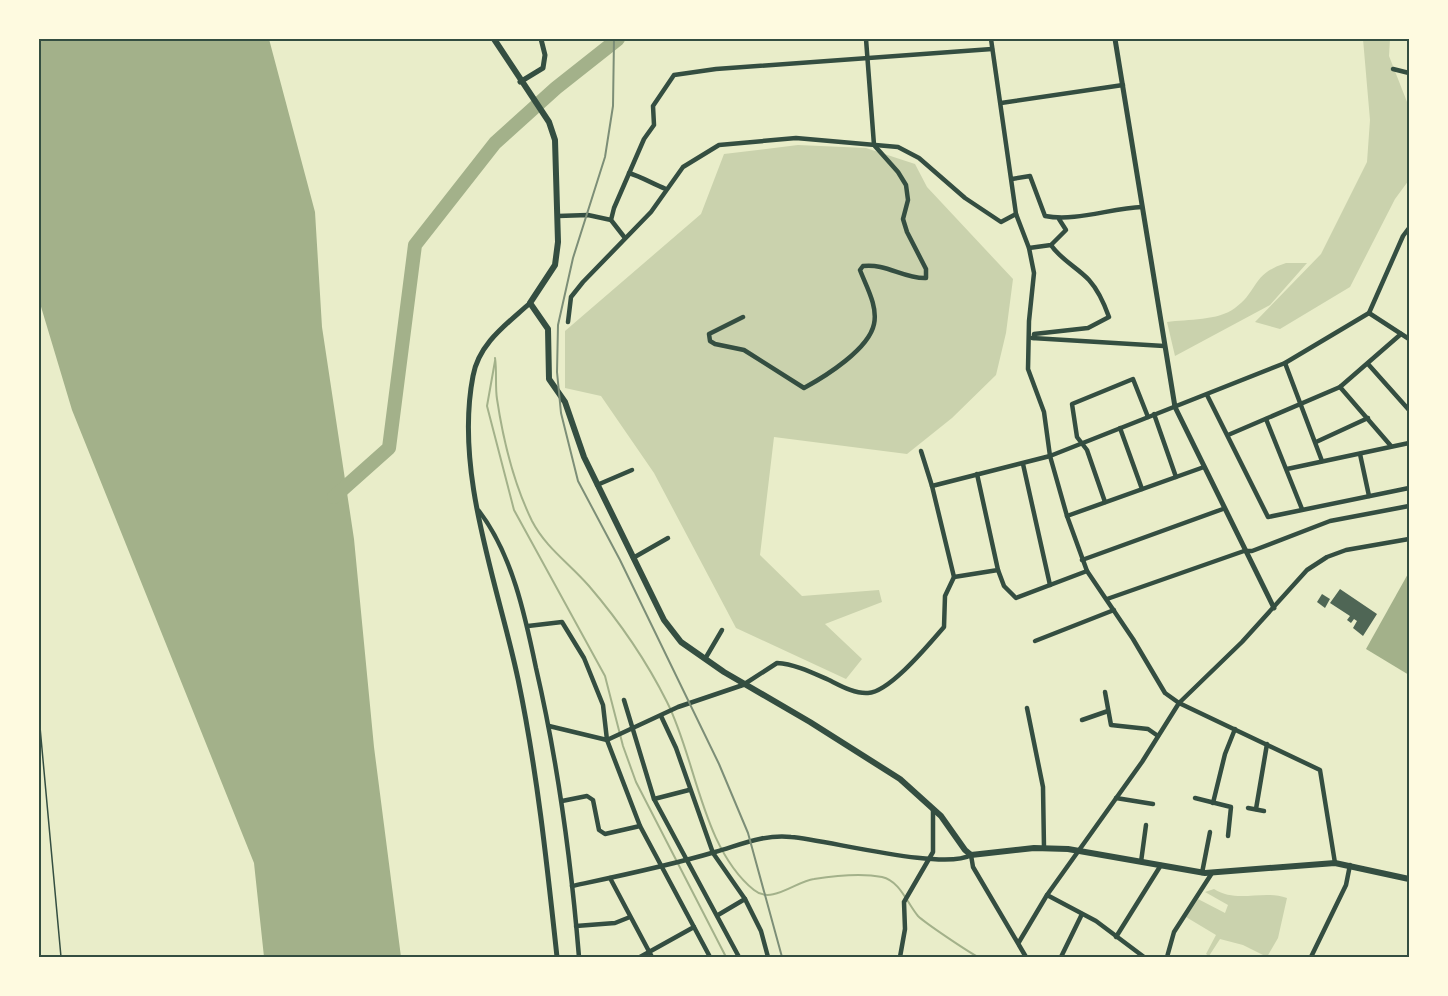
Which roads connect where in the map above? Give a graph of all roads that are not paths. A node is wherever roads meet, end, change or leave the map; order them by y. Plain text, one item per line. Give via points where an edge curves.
1 (494, 39) edge
2 (541, 39) edge
3 (866, 39) edge
4 (991, 39) edge
5 (1115, 39) edge
6 (992, 49) junction
7 (867, 58) junction
8 (1393, 69) dead end
9 (1409, 73) edge
10 (520, 82) junction
11 (1123, 85) junction
12 (1001, 103) junction
13 (874, 145) junction
14 (629, 172) junction
15 (1012, 179) junction
16 (666, 189) junction
17 (1143, 207) junction
18 (1016, 214) junction
19 (558, 216) junction
20 (610, 219) junction
21 (1059, 219) junction
22 (1409, 228) edge
23 (625, 238) junction
24 (1051, 245) junction
25 (1029, 248) junction
26 (530, 303) junction
27 (1368, 313) junction
28 (743, 317) dead end
29 (568, 322) dead end
30 (1401, 334) junction
31 (1408, 337) edge
32 (1032, 338) junction
33 (1164, 346) junction
34 (1285, 363) junction
35 (1368, 364) junction
36 (1340, 387) junction
37 (1207, 395) junction
38 (1299, 405) junction
39 (1175, 407) junction
40 (1409, 410) edge
41 (1154, 414) junction
42 (1148, 417) junction
43 (1368, 418) junction
44 (1266, 419) junction
45 (1120, 428) junction
46 (1228, 435) junction
47 (1316, 442) junction
48 (1409, 443) edge
49 (1083, 444) junction
50 (1391, 446) junction
51 (921, 451) dead end
52 (1360, 454) junction
53 (1050, 456) junction
54 (1322, 460) junction
55 (1023, 464) junction
56 (1204, 467) junction
57 (1287, 469) junction
58 (632, 470) dead end
59 (977, 474) junction
60 (1176, 477) junction
61 (597, 485) junction
62 (932, 486) junction
63 (1409, 488) edge
64 (1142, 489) junction
65 (1369, 496) junction
66 (1106, 502) junction
67 (1409, 506) edge
68 (1223, 509) junction
69 (1302, 509) junction
70 (479, 511) junction
71 (1067, 516) junction
72 (668, 538) dead end
73 (1409, 539) edge
74 (1244, 551) junction
75 (633, 558) junction
76 (1082, 560) junction
77 (998, 570) junction
78 (1087, 571) junction
79 (954, 577) junction
80 (1050, 585) junction
81 (1107, 599) junction
82 (1274, 608) junction
83 (1114, 610) junction
84 (528, 626) junction
85 (722, 630) dead end
86 (1035, 641) dead end
87 (705, 659) junction
88 (743, 684) junction
89 (1105, 692) dead end
90 (624, 700) dead end
91 (1179, 703) junction
92 (1027, 708) dead end
93 (1108, 711) junction
94 (661, 716) junction
95 (1082, 720) dead end
96 (549, 726) junction
97 (632, 729) junction
98 (1235, 729) junction
99 (1158, 736) junction
100 (609, 739) junction
101 (1267, 744) junction
102 (689, 790) junction
103 (1116, 798) junction
104 (1195, 798) dead end
105 (654, 799) junction
106 (562, 801) junction
107 (1213, 803) junction
108 (1153, 804) dead end
109 (933, 808) junction
110 (1248, 808) dead end
111 (1256, 809) junction
112 (1264, 811) dead end
113 (1146, 825) dead end
114 (640, 826) junction
115 (1210, 832) dead end
116 (1227, 836) dead end
117 (1044, 848) junction
118 (1077, 851) junction
119 (715, 853) junction
120 (971, 855) junction
121 (928, 857) junction
122 (687, 860) junction
123 (1141, 862) junction
124 (1335, 863) junction
125 (1161, 865) junction
126 (1350, 865) junction
127 (660, 866) junction
128 (1202, 873) junction
129 (1212, 873) junction
130 (610, 878) junction
131 (1409, 879) edge
132 (572, 886) junction
133 (1047, 895) junction
134 (745, 899) junction
135 (1082, 914) junction
136 (717, 915) junction
137 (630, 917) junction
138 (576, 926) junction
139 (694, 927) junction
140 (1116, 937) junction
141 (1019, 942) junction
142 (650, 954) edge
143 (1135, 955) edge
144 (557, 957) edge
145 (579, 957) edge
146 (640, 957) edge
147 (710, 957) edge
148 (740, 957) edge
149 (768, 957) edge
150 (900, 957) edge
151 (1026, 957) edge
152 (1061, 957) edge
153 (1144, 957) edge
154 (1167, 957) edge
155 (1311, 957) edge

1 - 10 main road
2 - 10 street via 543,68
3 - 7 street
4 - 6 street
5 - 11 street
6 - 7 street
6 - 12 street
7 - 13 street
7 - 14 street via 674,75 653,106 654,125
8 - 9 street
10 - 19 main road via 544,115 555,140
11 - 12 street
11 - 17 street
12 - 15 street
13 - 16 street via 796,138 719,146 683,167
13 - 18 street via 898,147 919,158 965,198 1001,222
13 - 28 street via 906,185 908,200 903,219 926,269 926,278 876,264 863,266 860,270 875,315 869,337 849,358 804,388 744,350 710,340 709,334
14 - 16 street
14 - 20 street
15 - 18 street
15 - 21 street via 1030,176 1045,216
16 - 23 street via 651,212
17 - 21 street
17 - 33 street
18 - 25 street
19 - 20 street
19 - 26 main road via 555,265
20 - 23 street
21 - 24 street via 1066,230
22 - 27 street
23 - 29 street via 572,297
24 - 25 street
24 - 32 street via 1100,294 1109,317 1088,328 1034,334
25 - 32 street via 1034,273
26 - 61 main road via 548,329 549,379 565,402
26 - 70 street via 496,333 478,357 469,435
27 - 30 street
27 - 34 street
30 - 31 street
30 - 35 street
32 - 33 street
32 - 53 street via 1028,369 1044,412
33 - 39 street
34 - 37 street
34 - 38 street
35 - 36 street
35 - 40 street
36 - 38 street
36 - 43 street
37 - 39 street
37 - 46 street
38 - 44 street
38 - 47 street
39 - 41 street
39 - 56 street
41 - 42 street
41 - 60 street
42 - 45 street
42 - 49 street via 1133,379 1072,404 1077,437
43 - 47 street
43 - 50 street
44 - 46 street
44 - 57 street
45 - 49 street
45 - 64 street
46 - 69 street via 1268,518
47 - 54 street
48 - 50 street
49 - 53 street
49 - 66 street
50 - 52 street
51 - 62 street
52 - 54 street
52 - 65 street
53 - 55 street
53 - 71 street
54 - 57 street
55 - 59 street
55 - 80 street
56 - 60 street
56 - 68 street
57 - 69 street
58 - 61 street
59 - 62 street
59 - 77 street
60 - 64 street
61 - 75 main road
62 - 79 street
63 - 65 street
64 - 66 street
65 - 69 street
66 - 71 street
67 - 74 street via 1339,519
68 - 74 street
68 - 76 street
70 - 84 street via 491,527
70 - 144 street via 520,692
71 - 76 street
72 - 75 street
73 - 82 street via 1327,557 1308,570
74 - 81 street
74 - 82 street
75 - 87 main road via 664,620 681,642
76 - 78 street
77 - 79 street
77 - 80 street via 1004,586 1017,598
78 - 80 street
78 - 81 street
79 - 88 street via 945,596 944,627 920,655 880,689 858,693 808,671 777,663
81 - 83 street
82 - 91 street
83 - 86 street
83 - 91 street via 1165,693
84 - 96 street
84 - 100 street via 562,622 584,658 603,705
85 - 87 street
87 - 88 main road
88 - 94 street
88 - 109 main road via 900,779
89 - 93 street
90 - 97 street
91 - 98 street
91 - 99 street
92 - 117 street via 1043,787
93 - 95 street
93 - 99 street via 1114,727 1148,729
94 - 97 street
94 - 102 street
96 - 100 street
96 - 106 street
97 - 100 street
97 - 105 street
98 - 101 street
98 - 107 street
99 - 103 street
100 - 114 street
101 - 111 street
101 - 124 street via 1320,770
102 - 105 street
102 - 119 street
103 - 108 street
103 - 118 street
104 - 107 street
105 - 122 street
106 - 114 street via 588,796 599,830 605,834
106 - 132 street
107 - 116 street via 1231,807
109 - 120 main road
109 - 121 street via 933,852
110 - 111 street
111 - 112 street
113 - 123 street
114 - 127 street
115 - 128 street
117 - 118 main road
117 - 120 main road
118 - 123 main road
118 - 133 street
119 - 121 street via 760,838 789,836
119 - 122 street
119 - 134 street
120 - 121 street via 963,860
120 - 141 street via 973,867
121 - 150 street via 904,902
122 - 127 street
122 - 136 street
123 - 125 main road
124 - 126 main road
124 - 129 main road
125 - 128 main road
125 - 140 street
126 - 131 main road
126 - 155 street via 1346,885
127 - 130 street
127 - 139 street
128 - 129 main road
129 - 154 street via 1178,924
130 - 132 street
130 - 137 street
132 - 138 street
133 - 135 street
133 - 141 street
134 - 136 street
134 - 149 street via 761,931
135 - 140 street
135 - 152 street
136 - 148 street
137 - 138 street via 615,923
137 - 142 street
138 - 145 street
139 - 142 street
139 - 147 street
140 - 143 street
141 - 151 street
142 - 146 street
143 - 153 street

